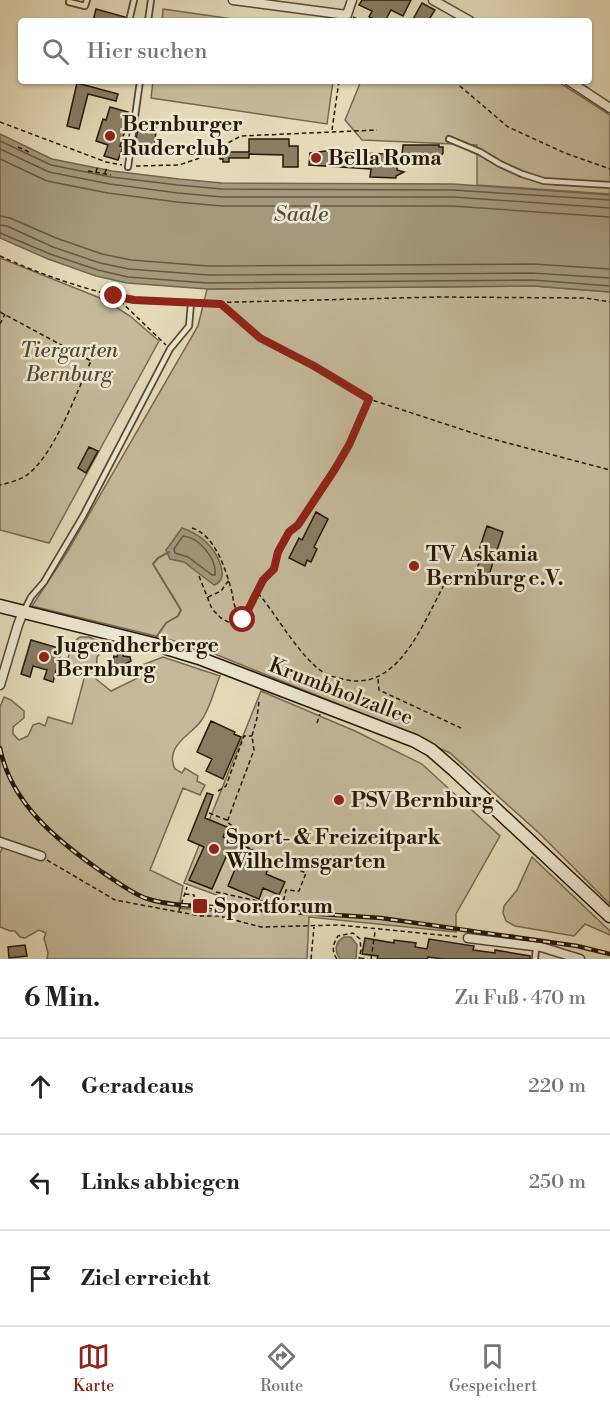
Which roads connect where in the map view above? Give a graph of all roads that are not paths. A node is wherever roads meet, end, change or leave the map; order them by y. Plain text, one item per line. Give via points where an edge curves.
1 (87, 0) edge
2 (134, 0) edge
3 (151, 0) edge
4 (233, 0) edge
5 (352, 0) edge
6 (433, 0) edge
7 (69, 2) dead end
8 (130, 18) edge
9 (148, 18) edge
10 (465, 18) edge
11 (140, 84) edge
12 (574, 84) edge
13 (610, 108) edge
14 (450, 139) dead end
15 (128, 167) road end
16 (610, 185) edge
17 (191, 303) road end
18 (0, 606) edge
19 (23, 612) junction
20 (0, 685) edge
21 (0, 842) edge
22 (41, 856) road end
23 (610, 916) edge
24 (468, 938) road end
25 (536, 947) junction
26 (535, 959) edge
27 (580, 959) edge

1 - 7 lane via 86,6
2 - 8 lane
3 - 9 lane
4 - 5 street via 347,15
6 - 10 street
11 - 15 lane
12 - 13 street
14 - 16 lane via 544,181
17 - 19 lane via 189,326 170,349 83,516
18 - 19 street, Krumbholzallee
19 - 20 street
19 - 23 street, Krumbholzallee via 199,658 415,741 454,770
21 - 22 street
24 - 25 street
25 - 26 lane
25 - 27 street

